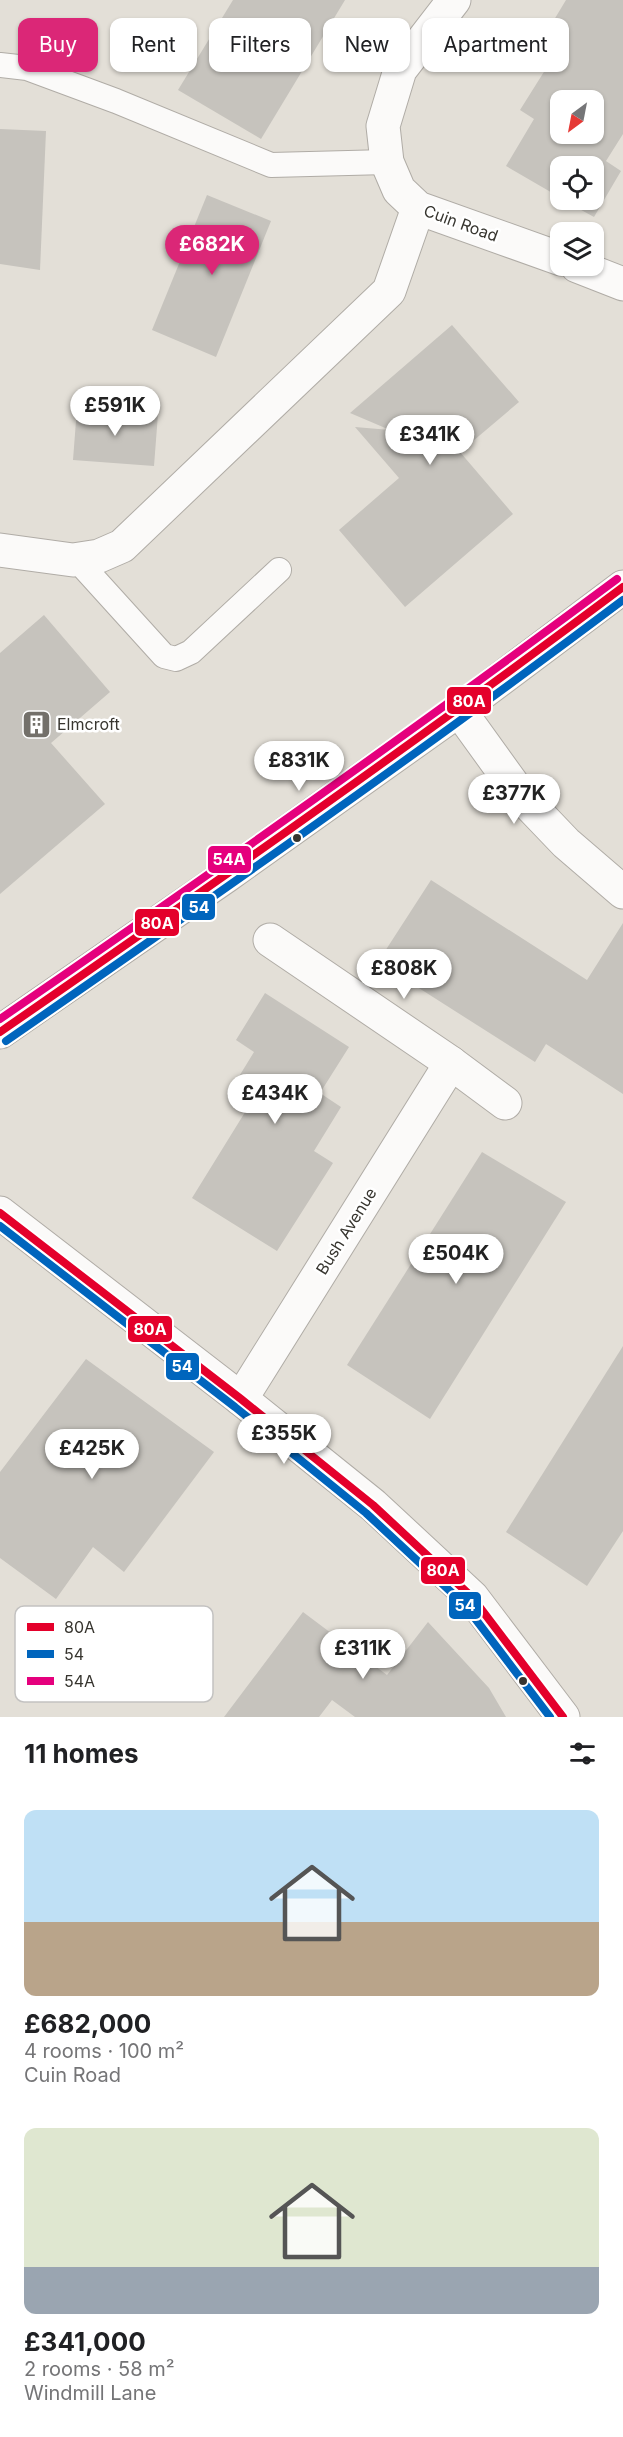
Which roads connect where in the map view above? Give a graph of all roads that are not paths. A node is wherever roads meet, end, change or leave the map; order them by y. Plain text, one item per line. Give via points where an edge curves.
1 (454, 0) edge
2 (0, 65) edge
3 (387, 162) junction
4 (417, 208) junction
5 (550, 255) edge
6 (603, 276) edge
7 (623, 284) edge
8 (0, 550) edge
9 (77, 560) junction
10 (279, 570) dead end
11 (623, 587) edge
12 (459, 710) junction
13 (623, 892) edge
14 (270, 940) dead end
15 (0, 1032) edge
16 (451, 1063) junction
17 (505, 1103) dead end
18 (0, 1213) edge
19 (241, 1399) junction
20 (562, 1717) edge

1 - 3 street, Cuin Road via 399,70 383,126
2 - 3 lane via 38,72 270,165
3 - 4 street, Cuin Road via 399,190
4 - 5 street, Cuin Road
4 - 9 street via 389,291 122,546
6 - 7 street
8 - 9 street
9 - 10 lane via 164,656 176,659 191,652
11 - 12 street
12 - 13 street via 521,796 566,843
12 - 15 street
14 - 16 street
16 - 17 street
16 - 19 street, Bush Avenue
18 - 19 street
19 - 20 street via 374,1504 472,1597

